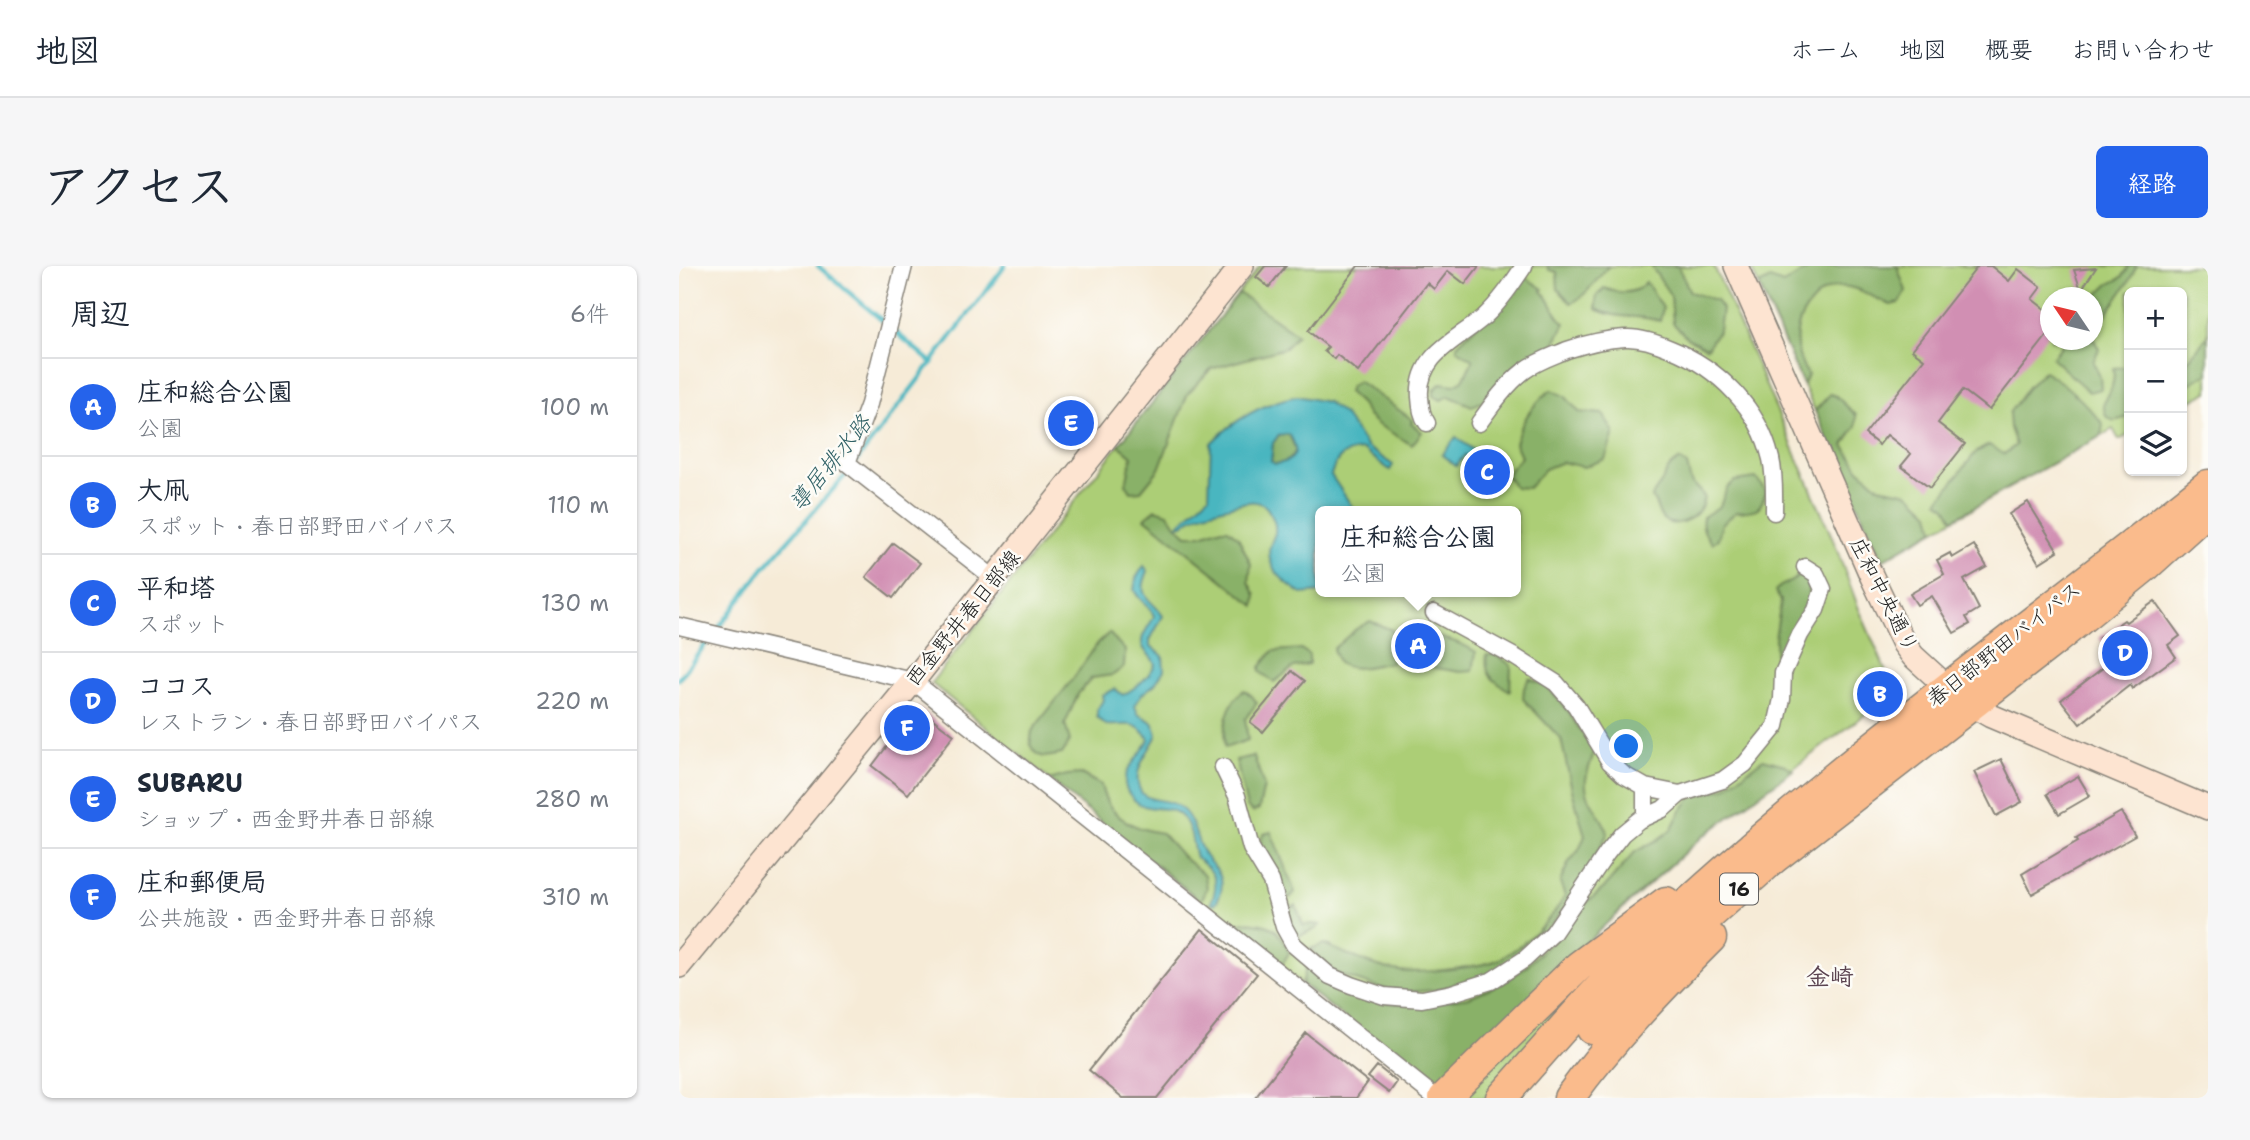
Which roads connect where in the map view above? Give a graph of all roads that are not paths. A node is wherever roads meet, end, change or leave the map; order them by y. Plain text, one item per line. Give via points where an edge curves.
1 (904, 266) edge
2 (1242, 266) edge
3 (1524, 266) edge
4 (1736, 266) edge
5 (1427, 422) dead end
6 (1479, 423) dead end
7 (2208, 485) edge
8 (2208, 510) edge
9 (1774, 512) dead end
10 (1805, 567) dead end
11 (995, 579) junction
12 (1434, 613) dead end
13 (679, 626) edge
14 (913, 681) junction
15 (1947, 687) junction
16 (1972, 705) junction
17 (1223, 767) dead end
18 (1887, 772) junction
19 (1645, 787) junction
20 (1679, 794) junction
21 (2208, 808) edge
22 (1645, 817) junction
23 (1715, 879) junction
24 (679, 965) edge
25 (1436, 1098) edge
26 (1444, 1098) edge
27 (1500, 1098) edge
28 (1527, 1098) edge
29 (1569, 1098) edge

1 - 11 street via 869,404 847,463
2 - 11 main road, 西金野井春日部線
3 - 5 street via 1499,302 1432,359 1420,390
4 - 15 main road, 庄和中央通り via 1905,644
6 - 9 street via 1524,371 1549,357 1583,345 1627,338 1657,343 1692,357 1742,399 1771,458
7 - 15 highway, 春日部野田バイパス / 16
8 - 16 highway, 春日部野田バイパス / 16 via 2146,566
10 - 20 street via 1816,573 1822,589 1783,673 1776,726 1745,764 1723,780
11 - 14 main road, 西金野井春日部線
12 - 19 street via 1556,683 1576,706 1610,762
13 - 14 street
14 - 24 main road, 西金野井春日部線
14 - 25 street
15 - 16 main road, 庄和中央通り
15 - 23 highway, 春日部野田バイパス / 16
16 - 18 highway, 春日部野田バイパス / 16
16 - 21 main road, 庄和中央通り
17 - 22 street via 1237,796 1251,848 1271,881 1284,927 1294,944 1330,976 1384,996 1422,999 1452,993 1491,981 1525,959 1553,933 1622,834
18 - 28 highway, 春日部野田バイパス / 16 via 1773,859 1641,976
18 - 29 highway, 16 via 1867,797 1754,895 1660,989
19 - 20 street
19 - 22 street
20 - 22 street
23 - 26 highway, 16 via 1688,886 1579,966
23 - 27 highway, 春日部野田バイパス / 16 via 1624,963

